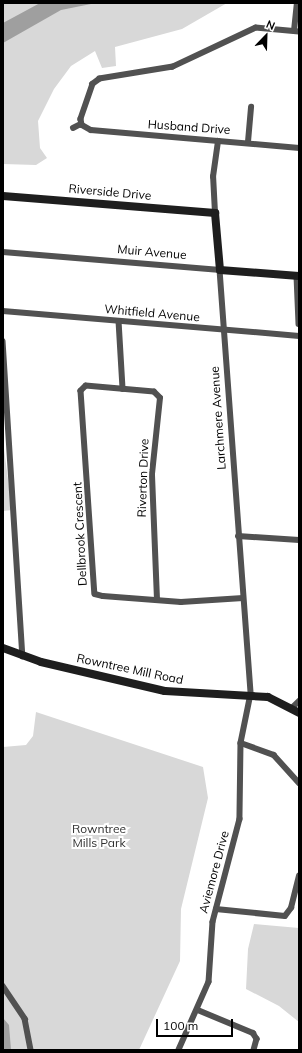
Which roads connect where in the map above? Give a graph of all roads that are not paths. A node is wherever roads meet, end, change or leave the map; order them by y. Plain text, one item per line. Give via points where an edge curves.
1 (297, 3) edge
2 (296, 31) edge
3 (251, 107) dead end
4 (81, 123) junction
5 (73, 128) dead end
6 (218, 141) junction
7 (248, 142) junction
8 (299, 148) edge
9 (3, 196) edge
10 (215, 212) junction
11 (3, 252) edge
12 (220, 270) junction
13 (298, 276) edge
14 (3, 311) edge
15 (119, 320) junction
16 (299, 324) edge
17 (224, 331) junction
18 (299, 336) edge
19 (3, 341) edge
20 (122, 389) junction
21 (238, 536) junction
22 (299, 540) edge
23 (244, 598) junction
24 (157, 600) junction
25 (3, 648) edge
26 (23, 656) junction
27 (251, 694) junction
28 (299, 701) edge
29 (292, 708) junction
30 (299, 713) edge
31 (241, 743) junction
32 (299, 783) edge
33 (299, 876) edge
34 (216, 909) junction
35 (3, 986) edge
36 (198, 1010) junction
37 (32, 1050) edge
38 (179, 1050) edge
39 (254, 1050) edge

1 - 2 street
2 - 4 street via 252,29 173,67 100,79 93,84
3 - 7 street
4 - 5 street
4 - 6 street, Husband Drive via 91,130
6 - 7 street, Husband Drive
6 - 10 street, Larchmere Avenue via 213,177
7 - 8 street, Husband Drive
9 - 10 street, Riverside Drive
10 - 12 street, Larchmere Avenue
11 - 12 street, Muir Avenue
12 - 13 street, Muir Avenue
12 - 17 street, Larchmere Avenue
13 - 16 street
14 - 15 street, Whitfield Avenue
15 - 17 street, Whitfield Avenue
15 - 20 street
17 - 18 street, Whitfield Avenue
17 - 21 street, Larchmere Avenue
19 - 26 street
20 - 24 street, Riverton Drive via 154,392 160,398 152,474
20 - 24 street, Dellbrook Crescent via 88,386 81,391 94,590 99,596
21 - 22 street
21 - 23 street, Larchmere Avenue
23 - 24 street, Dellbrook Crescent
23 - 27 street, Larchmere Avenue
25 - 26 street, Rowntree Mill Road
26 - 27 street, Rowntree Mill Road via 179,693
27 - 29 street, Rowntree Mill Road via 268,697
27 - 31 street, Aviemore Drive
28 - 29 street
29 - 30 street, Rowntree Mill Road
31 - 32 street via 274,755
31 - 34 street, Aviemore Drive via 240,819
33 - 34 street via 291,908 285,916
34 - 36 street, Aviemore Drive via 211,972
35 - 37 street via 25,1019
36 - 38 street, Aviemore Drive
36 - 39 street via 253,1033 256,1039

